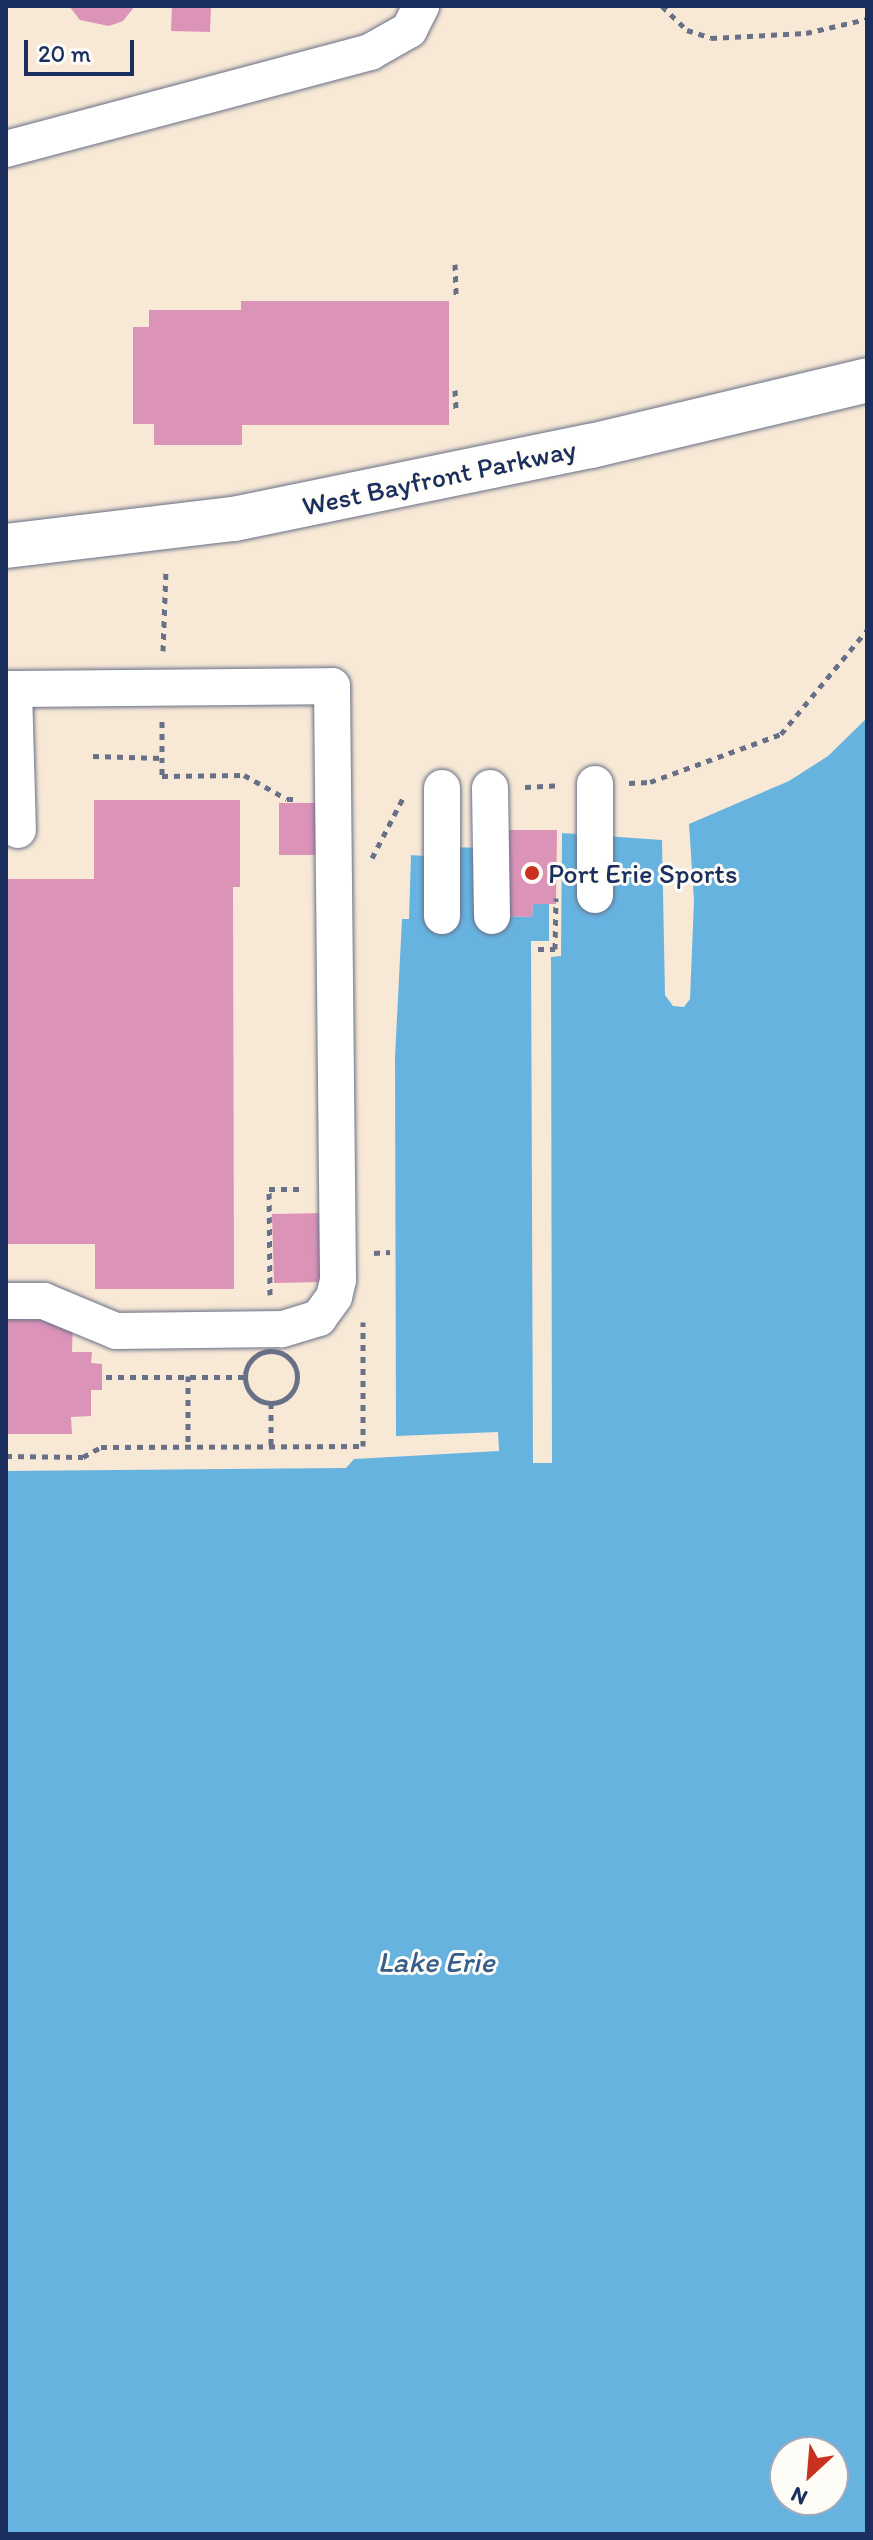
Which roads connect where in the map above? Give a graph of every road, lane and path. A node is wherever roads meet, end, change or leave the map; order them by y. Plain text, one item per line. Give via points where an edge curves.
1 (662, 6) edge
2 (415, 18) edge
3 (867, 19) edge
4 (6, 149) edge
5 (455, 264) dead end
6 (456, 296) dead end
7 (867, 380) edge
8 (455, 390) dead end
9 (456, 411) dead end
10 (6, 546) edge
11 (166, 568) dead end
12 (867, 630) edge
13 (163, 666) dead end
14 (10, 689) edge
15 (161, 707) dead end
16 (93, 756) dead end
17 (162, 758) junction
18 (595, 784) junction
19 (442, 788) joint
20 (490, 788) joint
21 (307, 799) dead end
22 (18, 830) dead end
23 (369, 865) dead end
24 (595, 895) dead end
25 (442, 916) dead end
26 (492, 916) dead end
27 (312, 1184) dead end
28 (6, 1301) edge
29 (270, 1312) dead end
30 (363, 1318) dead end
31 (188, 1376) junction
32 (106, 1377) dead end
33 (245, 1377) junction
34 (271, 1403) junction
35 (188, 1447) junction
36 (271, 1448) junction
37 (6, 1456) edge

1 - 3 path via 687,30 711,38 806,33
2 - 4 street via 370,52
5 - 6 path
7 - 10 highway, West Bayfront Parkway via 591,446 234,519
8 - 9 path
11 - 13 path
12 - 18 path via 781,734 650,782
14 - 22 street
14 - 28 street via 332,686 338,1280 334,1297 319,1318 282,1329 104,1330 57,1305
15 - 17 path
16 - 17 path
17 - 21 path via 162,776 244,775 287,799
18 - 20 path
18 - 24 street
19 - 23 path via 408,788
19 - 25 street
20 - 26 street
27 - 29 path via 307,1189 269,1189
30 - 36 path via 363,1446
31 - 32 path
31 - 33 path
31 - 35 path
33 - 34 path via 250,1393
33 - 34 path via 250,1360 260,1352 283,1352 292,1360 297,1382 292,1393
34 - 36 path
35 - 36 path
35 - 37 path via 101,1447 83,1457

